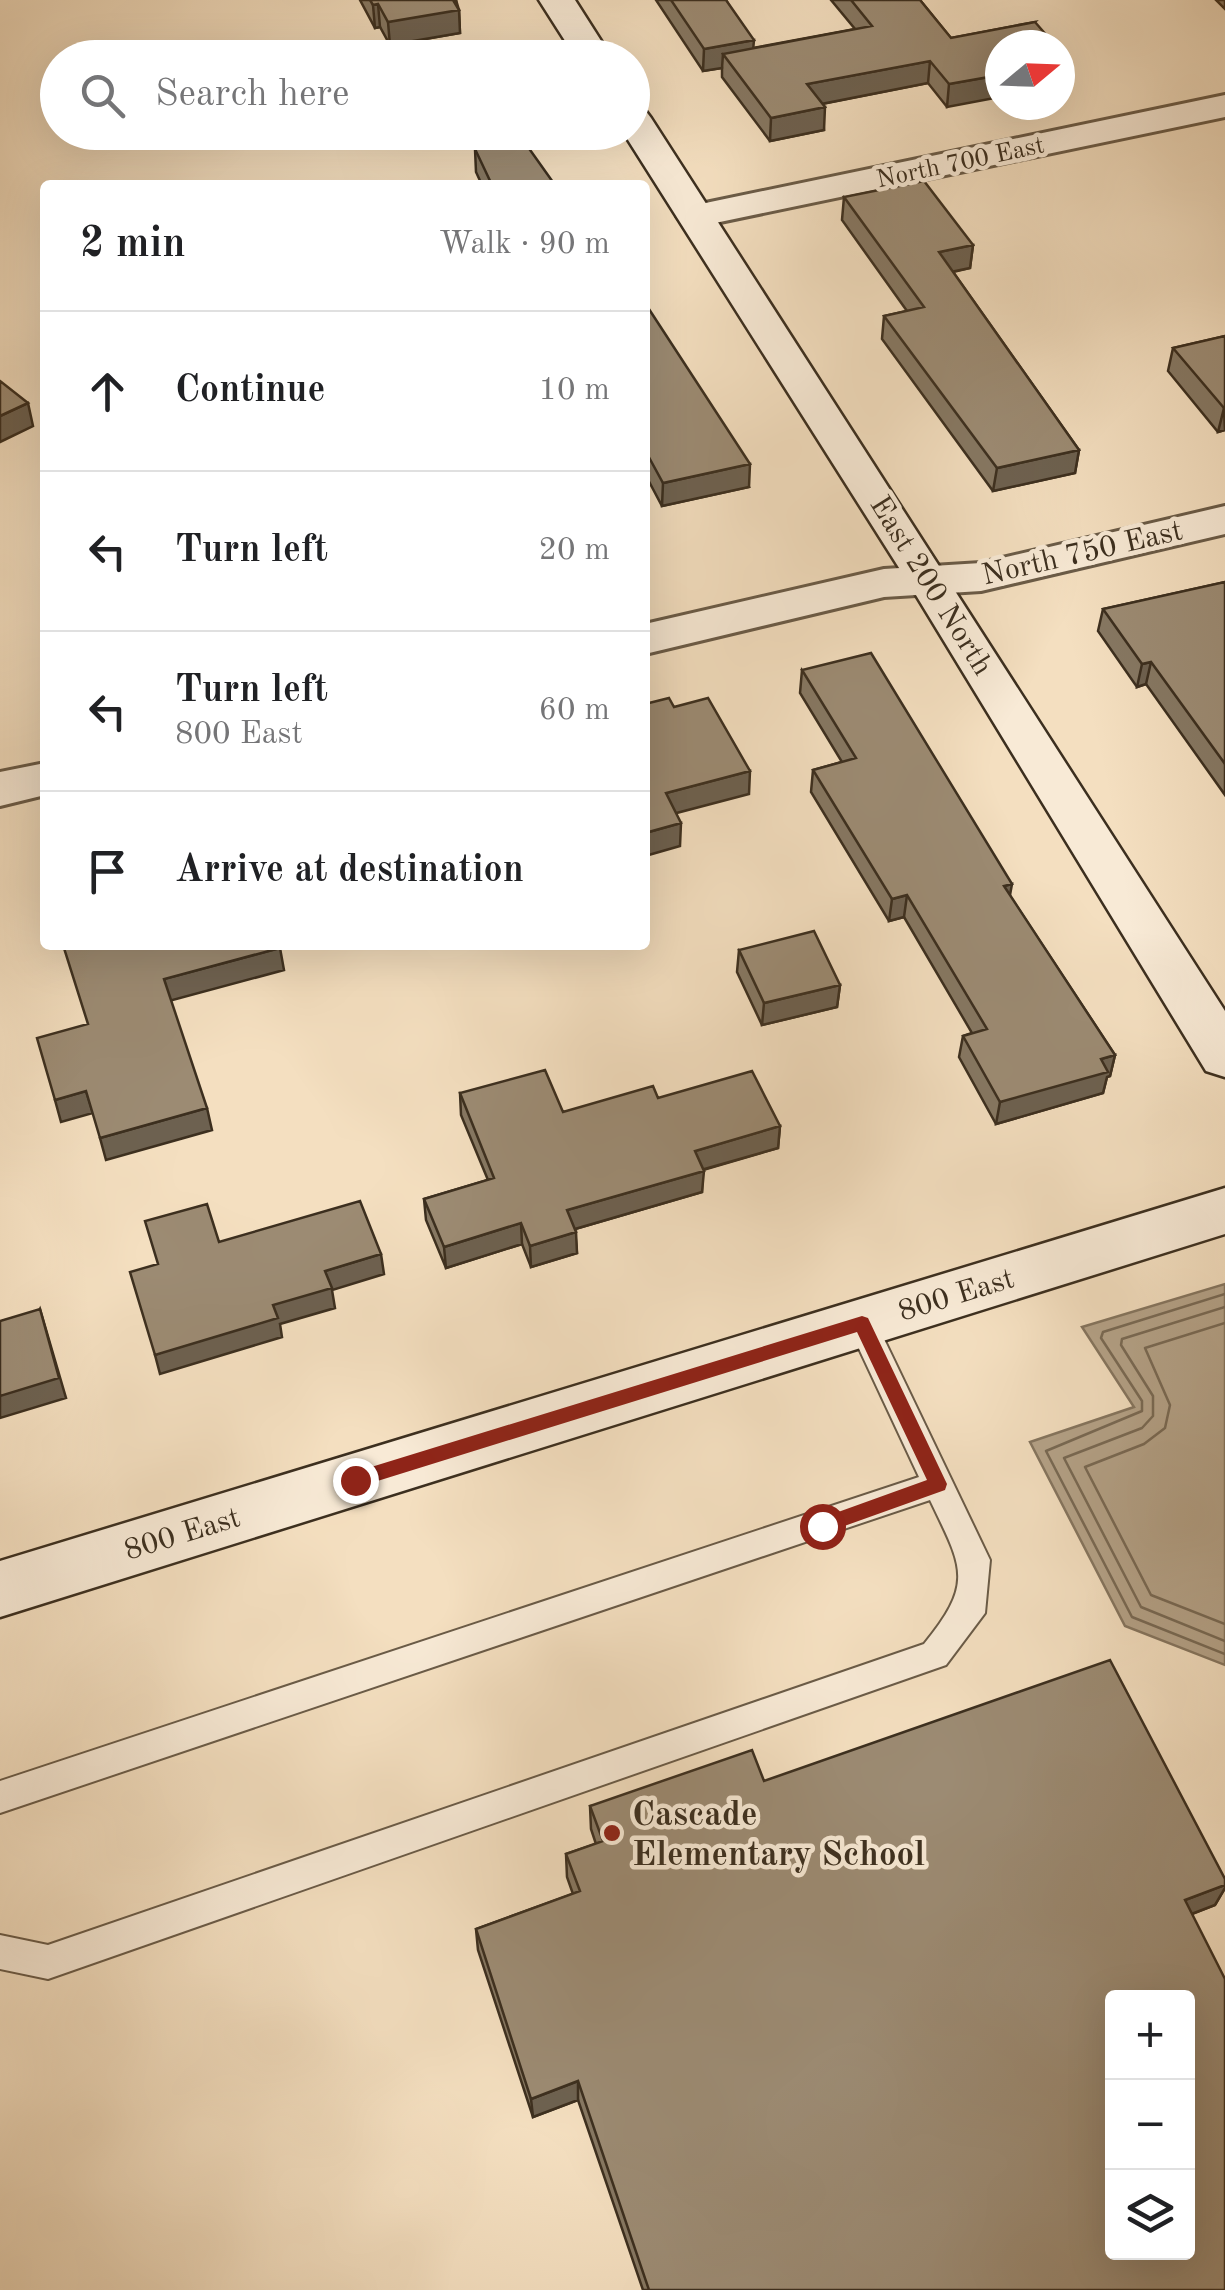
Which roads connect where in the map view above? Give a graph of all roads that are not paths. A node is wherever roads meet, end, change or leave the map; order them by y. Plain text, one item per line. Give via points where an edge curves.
1 (556, 0) edge
2 (582, 40) edge
3 (1225, 106) edge
4 (650, 146) edge
5 (696, 216) junction
6 (1225, 520) edge
7 (929, 580) junction
8 (650, 638) edge
9 (40, 780) edge
10 (0, 790) edge
11 (1225, 1056) edge
12 (1225, 1211) edge
13 (862, 1323) junction
14 (938, 1484) junction
15 (0, 1589) edge
16 (0, 1797) edge
17 (0, 1952) edge

1 - 2 street
3 - 5 street, North 700 East
4 - 5 street, East 200 North
5 - 7 street, East 200 North
6 - 7 street, North 750 East via 981,576
7 - 8 street, North 750 East via 884,583
7 - 11 street, East 200 North
9 - 10 street
12 - 13 street, 800 East
13 - 14 lane
13 - 15 street, 800 East
14 - 16 lane
14 - 17 lane via 974,1560 969,1613 934,1655 48,1962

